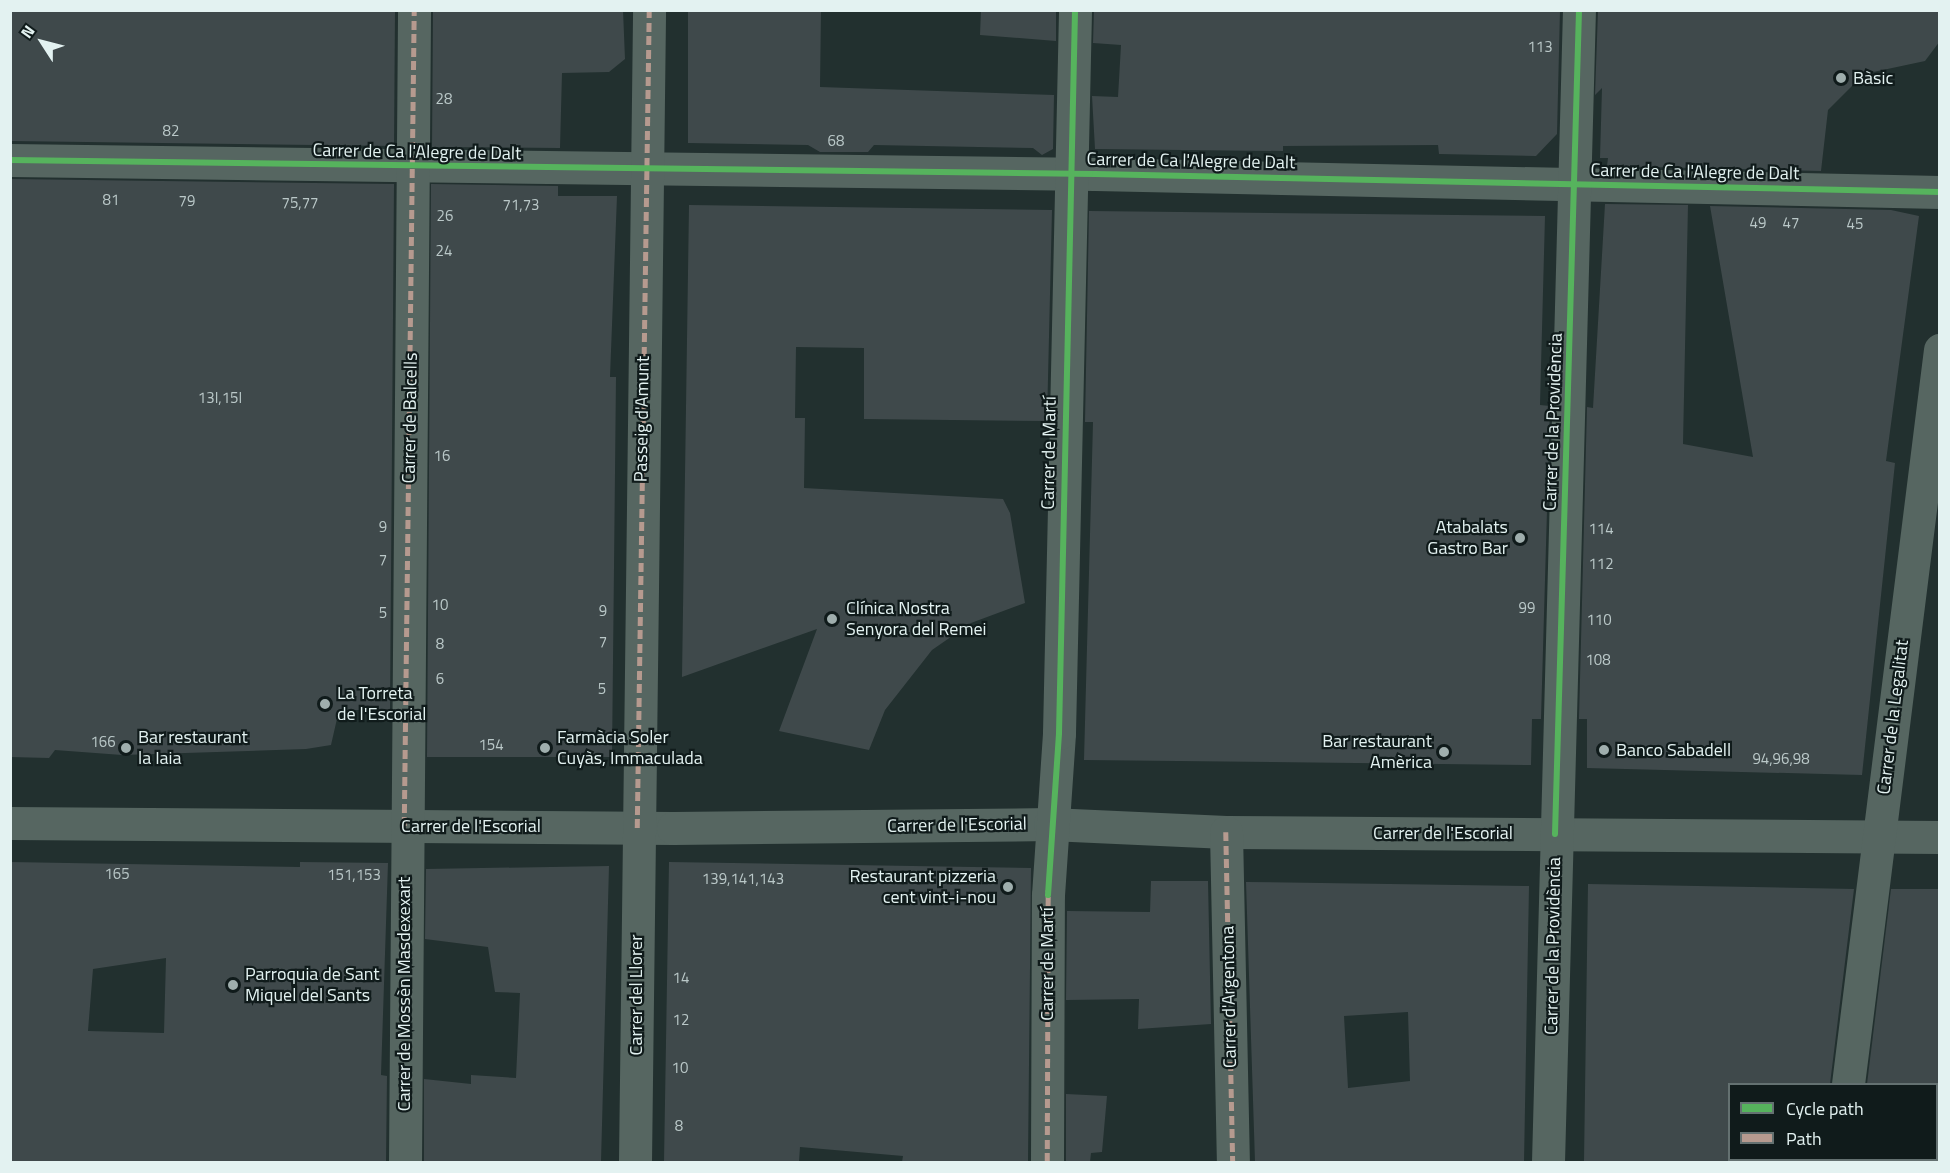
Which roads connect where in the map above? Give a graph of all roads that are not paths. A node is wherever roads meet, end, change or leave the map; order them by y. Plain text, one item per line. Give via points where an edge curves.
1 (414, 10) edge
2 (649, 10) edge
3 (1075, 10) edge
4 (1579, 10) edge
5 (10, 160) edge
6 (414, 166) junction
7 (646, 172) junction
8 (1070, 175) junction
9 (1576, 184) junction
10 (1940, 192) edge
11 (1940, 350) edge
12 (10, 823) edge
13 (1050, 824) junction
14 (404, 826) junction
15 (637, 828) junction
16 (1226, 832) junction
17 (1555, 834) junction
18 (1877, 836) junction
19 (1940, 837) edge
20 (1848, 1083) edge
21 (405, 1162) edge
22 (635, 1162) edge
23 (1047, 1162) edge
24 (1233, 1162) edge
25 (1548, 1162) edge

1 - 6 street, Carrer de Balcells
2 - 7 street, Passeig d'Amunt
3 - 8 street, Carrer de Martí
4 - 9 street, Carrer de la Providència
5 - 6 street, Carrer de Ca l'Alegre de Dalt
6 - 7 street, Carrer de Ca l'Alegre de Dalt
6 - 14 street, Carrer de Balcells
7 - 8 street, Carrer de Ca l'Alegre de Dalt
7 - 15 street, Passeig d'Amunt
8 - 9 street, Carrer de Ca l'Alegre de Dalt
8 - 13 street, Carrer de Martí via 1059,733
9 - 10 street, Carrer de Ca l'Alegre de Dalt
9 - 17 street, Carrer de la Providència
11 - 18 street, Carrer de la Legalitat
12 - 14 street, Carrer de l'Escorial
13 - 15 street, Carrer de l'Escorial
13 - 16 street, Carrer de l'Escorial
13 - 23 street, Carrer de Martí
14 - 15 street, Carrer de l'Escorial
14 - 21 street, Carrer de Mossèn Masdexexart
15 - 22 street, Carrer del Llorer
16 - 17 street, Carrer de l'Escorial
16 - 24 street, Carrer d'Argentona
17 - 18 street, Carrer de l'Escorial
17 - 25 street, Carrer de la Providència
18 - 19 street, Carrer de l'Escorial
18 - 20 street, Carrer de la Legalitat

